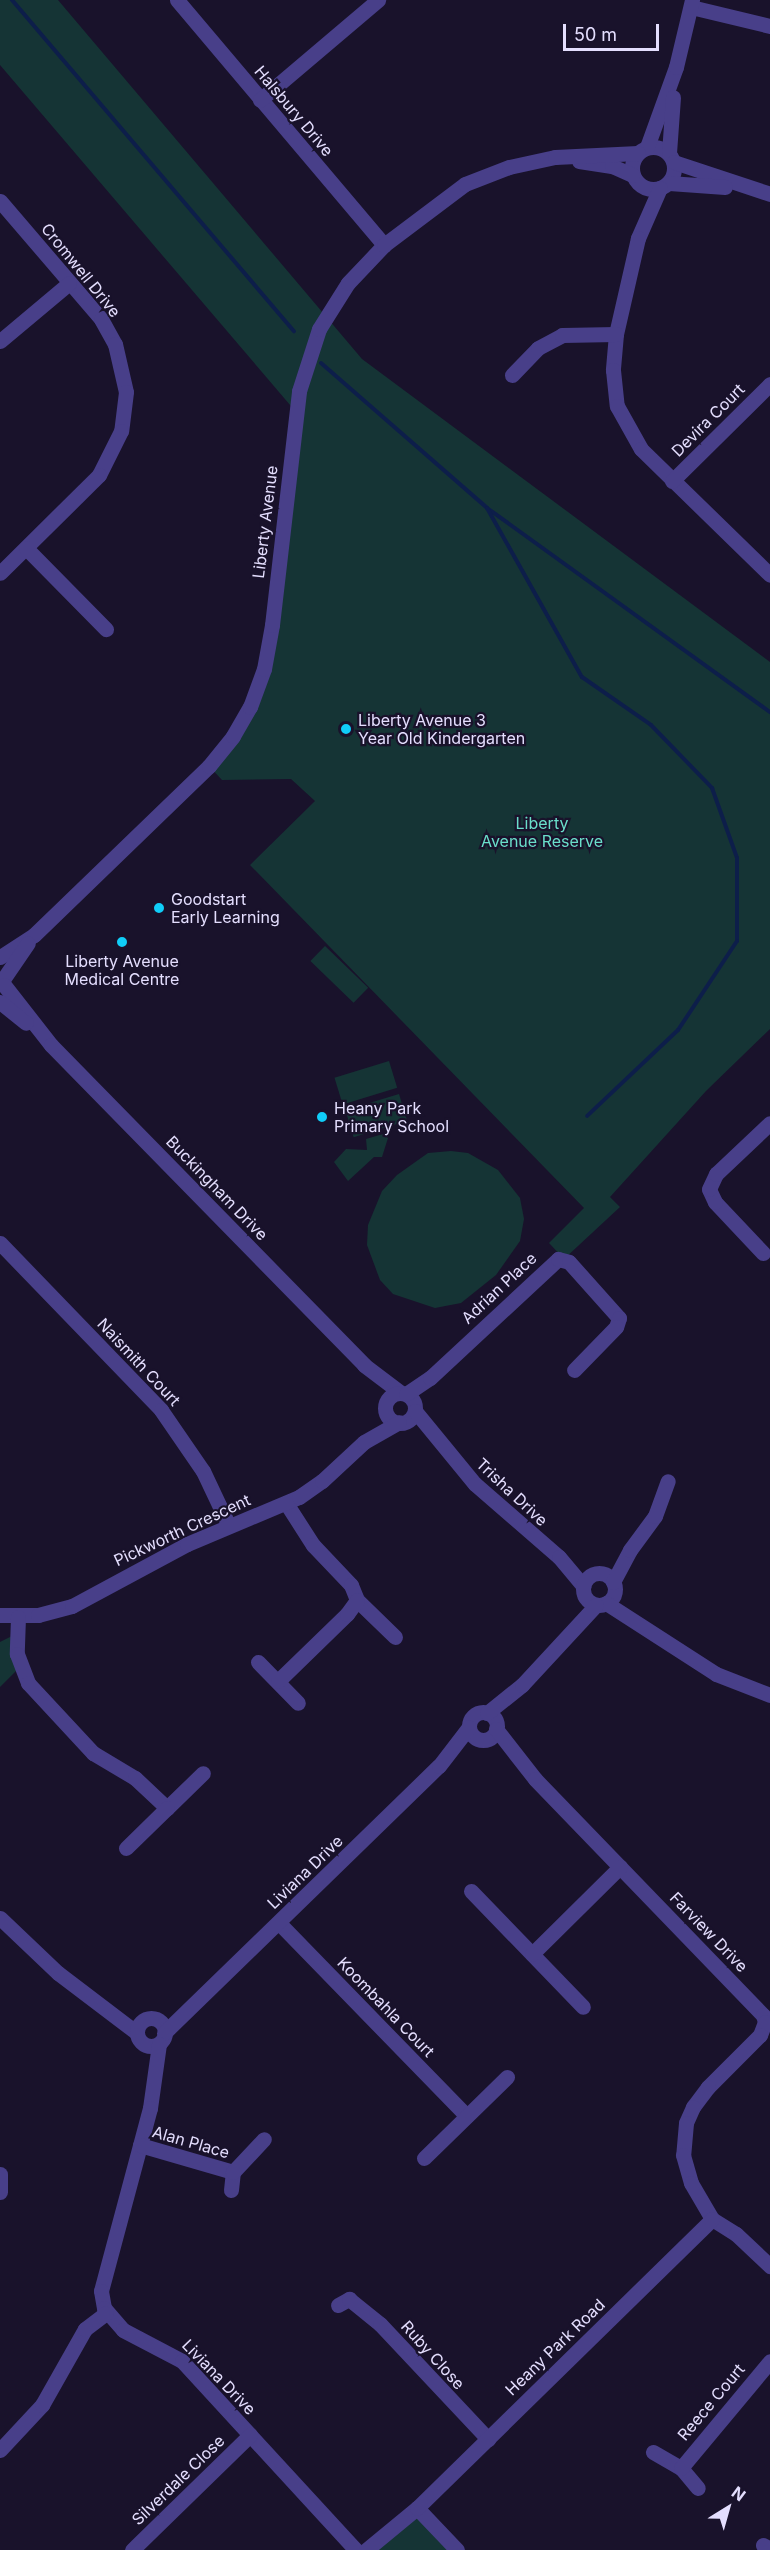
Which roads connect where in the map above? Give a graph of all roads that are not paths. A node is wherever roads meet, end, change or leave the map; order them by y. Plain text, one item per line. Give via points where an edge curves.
1 (177, 0) edge
2 (378, 0) edge
3 (692, 4) edge
4 (770, 26) edge
5 (676, 67) junction
6 (260, 100) junction
7 (642, 150) junction
8 (555, 157) junction
9 (671, 158) junction
10 (637, 180) junction
11 (665, 186) junction
12 (749, 189) junction
13 (770, 194) edge
14 (0, 201) edge
15 (638, 238) junction
16 (384, 245) junction
17 (69, 283) junction
18 (616, 334) junction
19 (0, 341) edge
20 (512, 375) dead end
21 (770, 384) edge
22 (672, 481) junction
23 (26, 548) junction
24 (0, 573) edge
25 (770, 575) edge
26 (106, 629) dead end
27 (34, 935) junction
28 (0, 957) edge
29 (2, 981) edge
30 (0, 1002) edge
31 (43, 1036) junction
32 (770, 1123) edge
33 (0, 1243) edge
34 (763, 1253) dead end
35 (364, 1365) junction
36 (574, 1370) dead end
37 (409, 1400) junction
38 (386, 1407) junction
39 (400, 1423) junction
40 (364, 1442) junction
41 (444, 1451) junction
42 (668, 1481) dead end
43 (286, 1503) junction
44 (228, 1524) junction
45 (599, 1589) junction
46 (357, 1600) junction
47 (0, 1615) edge
48 (18, 1617) junction
49 (395, 1637) dead end
50 (258, 1662) dead end
51 (278, 1681) junction
52 (770, 1695) edge
53 (298, 1703) dead end
54 (493, 1722) junction
55 (469, 1726) junction
56 (482, 1740) junction
57 (439, 1766) junction
58 (203, 1773) dead end
59 (535, 1779) junction
60 (167, 1808) junction
61 (126, 1848) dead end
62 (620, 1867) junction
63 (471, 1892) dead end
64 (0, 1918) edge
65 (279, 1923) junction
66 (532, 1954) junction
67 (584, 2007) dead end
68 (150, 2032) junction
69 (507, 2077) dead end
70 (467, 2116) junction
71 (264, 2139) dead end
72 (140, 2145) junction
73 (424, 2158) dead end
74 (233, 2172) junction
75 (0, 2174) edge
76 (231, 2190) dead end
77 (0, 2192) edge
78 (712, 2219) junction
79 (766, 2256) edge
80 (348, 2297) dead end
81 (106, 2313) junction
82 (770, 2361) edge
83 (250, 2435) junction
84 (488, 2439) junction
85 (0, 2450) edge
86 (653, 2452) dead end
87 (681, 2468) junction
88 (698, 2488) dead end
89 (417, 2508) junction
90 (132, 2550) edge
91 (356, 2550) edge
92 (366, 2550) edge
93 (457, 2550) edge

1 - 6 street, Halsbury Drive
2 - 6 street
3 - 4 street
3 - 5 street
5 - 7 street
5 - 9 street
6 - 16 street, Halsbury Drive
7 - 8 street, Liberty Avenue
7 - 9 street, Liberty Avenue
7 - 10 street
8 - 10 street, Liberty Avenue via 612,166
8 - 16 street, Liberty Avenue via 509,167 465,184
9 - 11 street
9 - 12 street
10 - 11 street, Liberty Avenue
10 - 15 street
11 - 12 street
11 - 15 street
12 - 13 street
14 - 17 street, Cromwell Drive
15 - 18 street
16 - 27 street, Liberty Avenue via 337,297 319,329 303,372 272,625 264,669 250,707 208,766
17 - 19 street
17 - 23 street, Cromwell Drive via 100,319 115,344 124,378 124,418 117,443 99,475
18 - 20 street via 562,335 538,348
18 - 22 street via 613,382 620,416 641,449
21 - 22 street, Devira Court
22 - 25 street
23 - 24 street, Cromwell Drive
23 - 26 street
27 - 28 street, Liberty Avenue
27 - 29 street, Liberty Avenue
29 - 31 street, Buckingham Drive
30 - 31 street, Buckingham Drive
31 - 35 street, Buckingham Drive
32 - 34 street via 716,1174 709,1189 715,1202
33 - 44 street, Naismith Court via 168,1419 203,1471
35 - 37 street, Buckingham Drive
35 - 38 street, Buckingham Drive
36 - 37 street, Adrian Place via 616,1328 619,1318 569,1262 558,1259
37 - 38 street, Pickworth Crescent via 390,1397
37 - 39 street, Pickworth Crescent
37 - 41 street, Trisha Drive
38 - 39 street, Buckingham Drive
38 - 40 street, Pickworth Crescent
39 - 40 street, Pickworth Crescent
39 - 41 street, Trisha Drive
40 - 43 street, Pickworth Crescent via 322,1481
41 - 45 street, Trisha Drive via 504,1512
42 - 45 street via 655,1516
43 - 44 street, Pickworth Crescent
43 - 46 street via 313,1545 351,1585
44 - 48 street, Pickworth Crescent via 72,1606
45 - 52 street, Trisha Drive via 716,1674
45 - 54 street
46 - 49 street
46 - 51 street via 348,1614
47 - 48 street, Pickworth Crescent
48 - 60 street via 17,1654 32,1691 93,1753 135,1778
50 - 51 street
51 - 53 street
54 - 55 street, Liviana Drive via 474,1715
54 - 56 street, Liviana Drive
54 - 59 street, Farview Drive
55 - 56 street, Farview Drive
55 - 57 street, Liviana Drive
56 - 57 street, Liviana Drive
56 - 59 street, Farview Drive
57 - 65 street, Liviana Drive
58 - 60 street
59 - 62 street, Farview Drive
60 - 61 street
62 - 66 street
62 - 78 street, Farview Drive via 765,2019 760,2036 699,2096 686,2123 686,2170
63 - 66 street
64 - 68 street via 58,1973
65 - 68 street, Liviana Drive via 195,2002
65 - 70 street, Koombahla Court
66 - 67 street
68 - 72 street via 155,2086
69 - 70 street
70 - 73 street
71 - 74 street, Alan Place
72 - 74 street, Alan Place
72 - 81 street via 101,2291
74 - 76 street, Alan Place
75 - 77 street
78 - 79 street
78 - 84 street, Heany Park Road
80 - 84 street, Ruby Close via 394,2337
81 - 83 street, Liviana Drive via 123,2330 182,2361
81 - 85 street via 86,2329 42,2404
82 - 87 street, Reece Court
83 - 90 street, Silverdale Close
83 - 91 street, Liviana Drive
84 - 89 street, Heany Park Road
86 - 87 street, Reece Court
87 - 88 street, Reece Court
89 - 92 street, Heany Park Road
89 - 93 street

